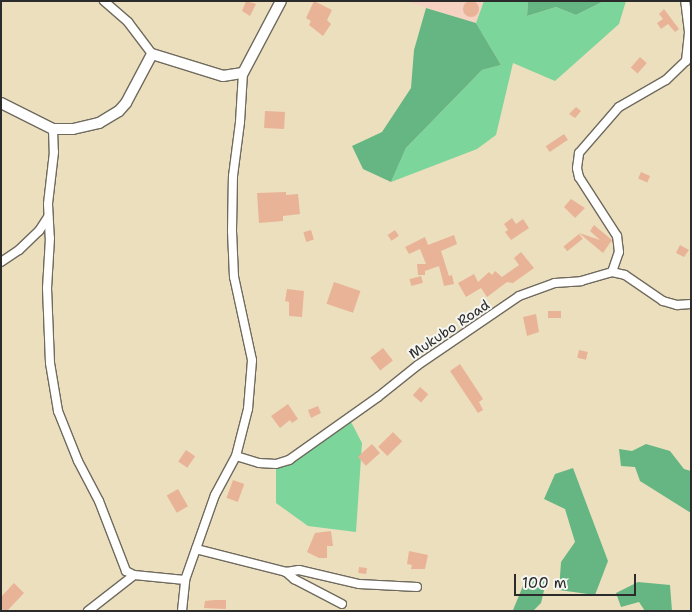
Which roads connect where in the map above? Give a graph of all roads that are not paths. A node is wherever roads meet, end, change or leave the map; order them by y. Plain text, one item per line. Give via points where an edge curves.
1 (104, 1) edge
2 (281, 1) edge
3 (686, 1) edge
4 (690, 32) edge
5 (152, 54) junction
6 (243, 73) junction
7 (1, 103) edge
8 (53, 129) junction
9 (48, 217) junction
10 (1, 262) edge
11 (612, 272) junction
12 (691, 304) edge
13 (236, 456) junction
14 (196, 549) junction
15 (286, 572) junction
16 (134, 575) junction
17 (185, 580) junction
18 (417, 587) dead end
19 (342, 604) dead end
20 (88, 611) edge
21 (182, 611) edge

1 - 5 street via 128,22
2 - 6 street
3 - 4 street
4 - 11 street via 686,61 678,70 619,107 579,153 579,176 617,236 619,252
5 - 6 street via 223,76
5 - 8 street via 126,103 111,117 88,127
6 - 13 street via 233,176 232,231 234,277 252,360 248,409
7 - 8 street
8 - 9 street
9 - 10 street via 23,246
9 - 16 street via 47,288 55,398 78,461 99,501 126,571
11 - 12 street via 625,275 663,301
11 - 13 street, Mukubo Road via 581,281 555,283 519,296 289,460 276,464 259,463
13 - 14 street via 215,495
14 - 15 street
14 - 17 street
15 - 18 street via 300,570 359,584
15 - 19 street via 294,580
16 - 17 street
16 - 20 street
17 - 21 street

